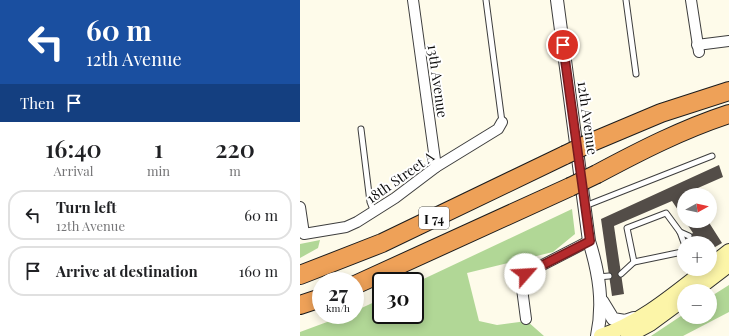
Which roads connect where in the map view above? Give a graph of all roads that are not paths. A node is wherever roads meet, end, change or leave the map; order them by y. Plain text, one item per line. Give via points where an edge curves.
1 (413, 0) edge
2 (486, 0) edge
3 (557, 0) edge
4 (626, 0) edge
5 (691, 0) edge
6 (729, 41) edge
7 (636, 74) dead end
8 (729, 79) edge
9 (729, 91) edge
10 (687, 103) junction
11 (729, 114) edge
12 (729, 119) edge
13 (502, 122) joint
14 (704, 122) junction
15 (361, 129) dead end
16 (712, 156) dead end
17 (436, 167) junction
18 (585, 206) junction
19 (300, 207) edge
20 (374, 212) junction
21 (680, 232) junction
22 (681, 236) edge
23 (689, 236) dead end
24 (590, 241) junction
25 (677, 251) edge
26 (729, 251) edge
27 (717, 260) edge
28 (634, 262) junction
29 (729, 265) edge
30 (621, 274) dead end
31 (300, 275) edge
32 (697, 276) edge
33 (364, 281) edge
34 (704, 284) edge
35 (601, 299) junction
36 (312, 301) edge
37 (677, 304) edge
38 (300, 305) edge
39 (639, 316) junction
40 (526, 319) dead end
41 (589, 336) edge
42 (597, 336) edge
43 (601, 336) edge
44 (628, 336) edge

1 - 17 street, 13th Avenue
2 - 13 lane
3 - 18 street, 12th Avenue
4 - 7 lane
5 - 6 street via 698,49
8 - 10 highway via 717,83
9 - 10 highway, I 74
10 - 31 highway, I 74, bridge via 592,142 382,243
11 - 14 highway, I 74
12 - 14 highway
13 - 17 street, 18th Street A via 498,129
14 - 33 highway, I 74, bridge via 652,145 570,187
15 - 20 lane via 370,202
16 - 18 lane
17 - 20 street, 18th Street A
18 - 24 street, 12th Avenue
19 - 20 street, 18th Street A via 304,234 346,227
21 - 22 lane
21 - 23 lane
21 - 28 lane via 666,213 627,228
24 - 35 street, 12th Avenue via 596,263 604,276
24 - 40 street via 525,274 521,281
24 - 41 street, 12th Avenue via 593,295
25 - 28 lane
26 - 27 main road
28 - 30 lane
29 - 34 main road
32 - 39 main road via 662,303
35 - 39 street via 613,319 625,321
35 - 42 street, 12th Avenue
36 - 38 highway
37 - 44 main road
39 - 43 main road via 613,332

